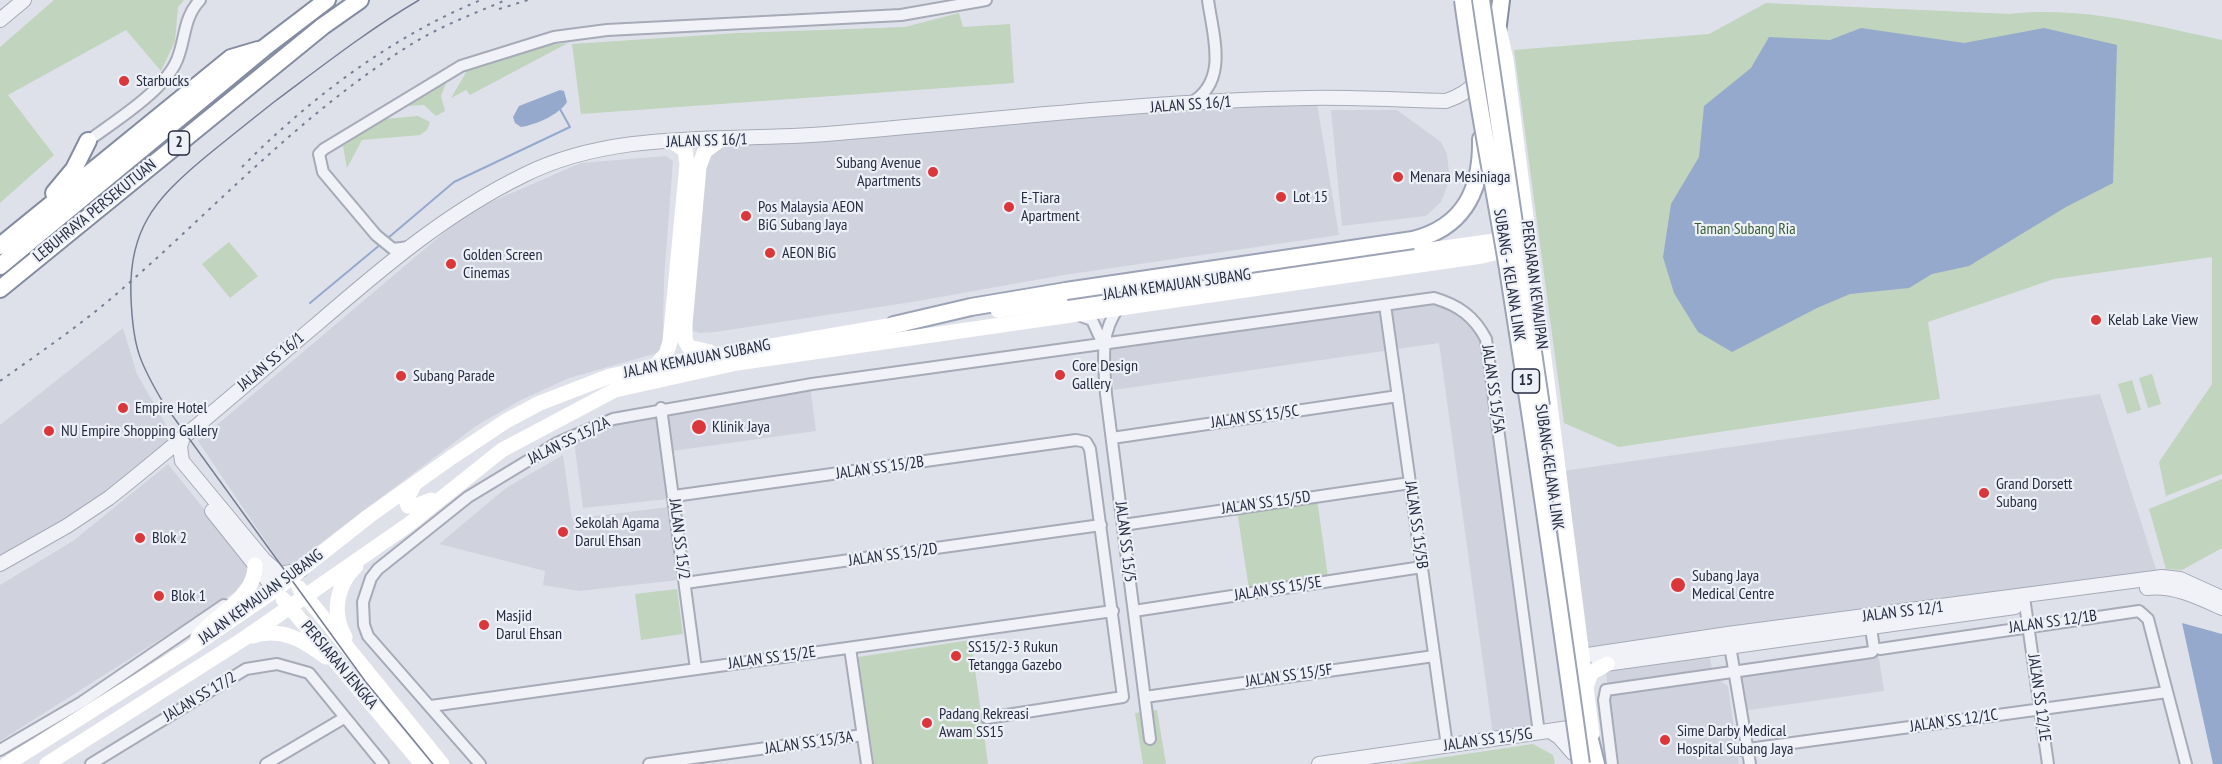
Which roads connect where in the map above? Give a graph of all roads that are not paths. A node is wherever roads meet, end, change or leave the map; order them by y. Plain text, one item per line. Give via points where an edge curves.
1 (24, 0) edge
2 (200, 0) edge
3 (327, 0) edge
4 (360, 0) edge
5 (986, 0) edge
6 (1208, 0) edge
7 (1463, 0) edge
8 (1481, 0) edge
9 (1501, 0) edge
10 (0, 20) edge
11 (1498, 20) junction
12 (264, 48) junction
13 (1477, 99) junction
14 (1187, 105) junction
15 (720, 140) junction
16 (88, 141) joint
17 (671, 141) junction
18 (38, 216) junction
19 (1392, 233) dead end
20 (1502, 240) junction
21 (0, 246) edge
22 (411, 246) junction
23 (1395, 255) junction
24 (1468, 258) junction
25 (0, 266) edge
26 (1532, 266) junction
27 (1513, 280) junction
28 (0, 289) edge
29 (1385, 305) junction
30 (1119, 308) junction
31 (1076, 314) junction
32 (894, 325) junction
33 (1103, 344) junction
34 (719, 354) junction
35 (655, 366) junction
36 (1398, 396) junction
37 (661, 408) junction
38 (183, 437) junction
39 (1112, 438) junction
40 (148, 467) junction
41 (1410, 483) junction
42 (413, 487) junction
43 (444, 494) junction
44 (674, 496) junction
45 (1101, 525) junction
46 (1123, 525) junction
47 (373, 549) junction
48 (0, 564) edge
49 (255, 566) junction
50 (1422, 567) junction
51 (296, 574) junction
52 (685, 583) junction
53 (247, 590) junction
54 (275, 590) junction
55 (305, 594) junction
56 (2222, 598) edge
57 (2025, 602) junction
58 (289, 606) junction
59 (2222, 608) edge
60 (1113, 611) junction
61 (1134, 611) junction
62 (1870, 622) junction
63 (2028, 626) junction
64 (245, 638) junction
65 (850, 648) junction
66 (189, 649) junction
67 (1880, 649) dead end
68 (1434, 656) junction
69 (357, 660) junction
70 (1734, 661) junction
71 (1562, 662) junction
72 (1582, 662) junction
73 (1607, 664) junction
74 (696, 669) junction
75 (345, 671) junction
76 (151, 674) junction
77 (1586, 687) junction
78 (2167, 692) junction
79 (159, 694) junction
80 (1145, 697) junction
81 (432, 706) junction
82 (82, 709) junction
83 (2041, 709) junction
84 (344, 718) junction
85 (987, 718) dead end
86 (1585, 720) junction
87 (1569, 728) junction
88 (1544, 732) junction
89 (862, 735) junction
90 (1150, 739) dead end
91 (1447, 746) junction
92 (1744, 749) junction
93 (0, 750) edge
94 (1576, 761) edge
95 (7, 764) edge
96 (47, 764) edge
97 (91, 764) edge
98 (266, 764) edge
99 (383, 764) edge
100 (422, 764) edge
101 (442, 764) edge
102 (480, 764) edge
103 (649, 764) edge
104 (867, 764) edge
105 (1319, 764) edge
106 (1591, 764) edge
107 (1596, 764) edge
108 (1609, 764) edge
109 (1743, 764) edge
110 (1750, 764) edge
111 (2048, 764) edge
112 (2186, 764) edge

1 - 10 street
2 - 16 street via 187,17 177,60 169,73 152,92
3 - 12 main road, LEBUHRAYA PERSEKUTUAN / 2
4 - 28 main road, LEBUHRAYA PERSEKUTUAN / 2
5 - 22 street via 900,15 571,34 472,61 321,151 318,160 323,172 390,248
6 - 14 street via 1216,72 1205,95
7 - 13 main road, SUBANG - KELANA LINK / 15, bridge
8 - 86 main road, SUBANG-KELANA LINK / 15, bridge
9 - 11 main road
11 - 14 street, JALAN SS 16/1 via 1476,85 1464,95 1446,101 1306,98
11 - 20 main road via 1488,102
11 - 26 main road, PERSIARAN KEWAJIPAN
12 - 18 main road via 231,58
12 - 25 main road, LEBUHRAYA PERSEKUTUAN / 2
13 - 32 main road, bridge via 1482,155 1475,188 1453,221 1429,236 1066,291
13 - 94 main road, SUBANG - KELANA LINK / 15, bridge via 1529,403
14 - 15 street, JALAN SS 16/1
15 - 17 street, JALAN SS 16/1
15 - 34 main road via 705,151 699,167 685,340 695,350
16 - 18 main road via 74,169
17 - 22 street, JALAN SS 16/1 via 570,154 456,211
17 - 35 main road via 684,150 687,164 670,342
18 - 21 main road
19 - 23 main road
20 - 23 main road, JALAN KEMAJUAN SUBANG
20 - 24 main road, JALAN KEMAJUAN SUBANG via 1503,251
20 - 26 main road via 1521,249
20 - 27 main road, PERSIARAN KEWAJIPAN
22 - 38 street, JALAN SS 16/1
23 - 32 main road, JALAN KEMAJUAN SUBANG
24 - 27 main road via 1495,261
24 - 30 main road, JALAN KEMAJUAN SUBANG
26 - 72 main road, PERSIARAN KEWAJIPAN
27 - 71 main road, PERSIARAN KEWAJIPAN
29 - 33 street, JALAN SS 15/5A
29 - 36 street, JALAN SS 15/5B
29 - 88 street, JALAN SS 15/5A via 1434,298 1454,304 1477,322 1486,339
30 - 31 main road, JALAN KEMAJUAN SUBANG
30 - 33 street, JALAN SS 15/5 via 1106,327
31 - 33 street, JALAN SS 15/5 via 1092,320
31 - 43 main road, JALAN KEMAJUAN SUBANG via 736,363 615,390 502,450
32 - 34 main road, JALAN KEMAJUAN SUBANG
33 - 37 street, JALAN SS 15/2A
33 - 39 street, JALAN SS 15/5
34 - 35 main road, JALAN KEMAJUAN SUBANG
35 - 42 main road, JALAN KEMAJUAN SUBANG via 610,376 540,403 506,421
36 - 39 street, JALAN SS 15/5C
36 - 41 street, JALAN SS 15/5B
37 - 44 street, JALAN SS 15/2
37 - 81 street, JALAN SS 15/2A via 613,419 557,443 468,497 371,578 363,602 368,636
38 - 40 street, JALAN SS 16/1
38 - 51 street via 182,461 260,555 280,574
39 - 46 street, JALAN SS 15/5
40 - 48 street, JALAN SS 16/1 via 76,520
40 - 49 street, PERSIARAN JENGKA via 165,460 177,467
41 - 46 street, JALAN SS 15/5D
41 - 50 street, JALAN SS 15/5B
42 - 43 main road via 405,503 410,508
42 - 51 main road, JALAN KEMAJUAN SUBANG
43 - 47 main road, JALAN KEMAJUAN SUBANG
44 - 45 street, JALAN SS 15/2B via 1076,440 1086,442 1090,449
44 - 52 street, JALAN SS 15/2
45 - 52 street, JALAN SS 15/2D
45 - 60 street
46 - 61 street, JALAN SS 15/5
47 - 55 main road, JALAN KEMAJUAN SUBANG
47 - 69 main road via 347,574 339,593 340,629
49 - 53 main road via 256,576
49 - 54 street, PERSIARAN JENGKA
50 - 61 street, JALAN SS 15/5E
50 - 68 street, JALAN SS 15/5B
51 - 54 main road, JALAN KEMAJUAN SUBANG
51 - 55 main road, PERSIARAN JENGKA
52 - 74 street, JALAN SS 15/2
53 - 66 main road via 209,623
53 - 82 street
54 - 58 main road, PERSIARAN JENGKA
54 - 66 main road, JALAN KEMAJUAN SUBANG
55 - 58 main road, JALAN KEMAJUAN SUBANG
55 - 69 main road, PERSIARAN JENGKA
56 - 57 street, JALAN SS 12/1 via 2180,579 2162,577
57 - 59 street, JALAN SS 12/1 via 2163,586
57 - 62 street, JALAN SS 12/1
57 - 63 street, JALAN SS 12/1E
58 - 64 main road, JALAN KEMAJUAN SUBANG
58 - 75 main road, PERSIARAN JENGKA
60 - 65 street, JALAN SS 15/2E
60 - 85 street via 1123,697
61 - 80 street, JALAN SS 15/5
62 - 70 street, JALAN SS 12/1
62 - 70 street via 1872,652
63 - 67 street, JALAN SS 12/1B
63 - 78 street, JALAN SS 12/1B via 2139,611 2148,619
63 - 83 street, JALAN SS 12/1E
64 - 75 main road via 264,632 287,633
64 - 79 main road, JALAN KEMAJUAN SUBANG
65 - 74 street, JALAN SS 15/2E
65 - 89 street
66 - 76 main road, JALAN KEMAJUAN SUBANG
68 - 80 street, JALAN SS 15/5F
68 - 91 street, JALAN SS 15/5B
69 - 101 main road, PERSIARAN JENGKA
70 - 72 street, JALAN SS 12/1
70 - 73 street, JALAN SS 12/1
70 - 92 street
70 - 108 street, JALAN SS 12/1 via 1607,684 1599,696
71 - 72 main road
71 - 87 main road, PERSIARAN KEWAJIPAN
71 - 94 main road
72 - 73 street, JALAN SS 12/1
72 - 77 main road, PERSIARAN KEWAJIPAN
73 - 77 main road via 1591,674
74 - 81 street, JALAN SS 15/2E
75 - 100 main road, PERSIARAN JENGKA
76 - 79 main road via 170,677
76 - 82 main road, JALAN KEMAJUAN SUBANG
77 - 107 main road, PERSIARAN KEWAJIPAN
78 - 83 street, JALAN SS 12/1C
78 - 112 street, JALAN SS 12/1B
79 - 96 main road, JALAN KEMAJUAN SUBANG
80 - 90 street, JALAN SS 15/5
81 - 102 street, JALAN SS 15/2A
82 - 93 street
82 - 95 main road, JALAN KEMAJUAN SUBANG
83 - 92 street, JALAN SS 12/1C
83 - 111 street, JALAN SS 12/1E
84 - 97 street, JALAN SS 17/2 via 309,673 277,664 258,666 246,669
84 - 98 street
84 - 99 street, JALAN SS 17/2
86 - 106 main road, 15
86 - 107 main road
87 - 88 street, JALAN SS 15/5G
87 - 94 main road, PERSIARAN KEWAJIPAN
88 - 91 street, JALAN SS 15/5G
88 - 94 street, JALAN SS 15/5G via 1558,737
89 - 103 street, JALAN SS 15/3A
89 - 104 street
91 - 105 street, JALAN SS 15/5G
92 - 109 street
92 - 110 street

